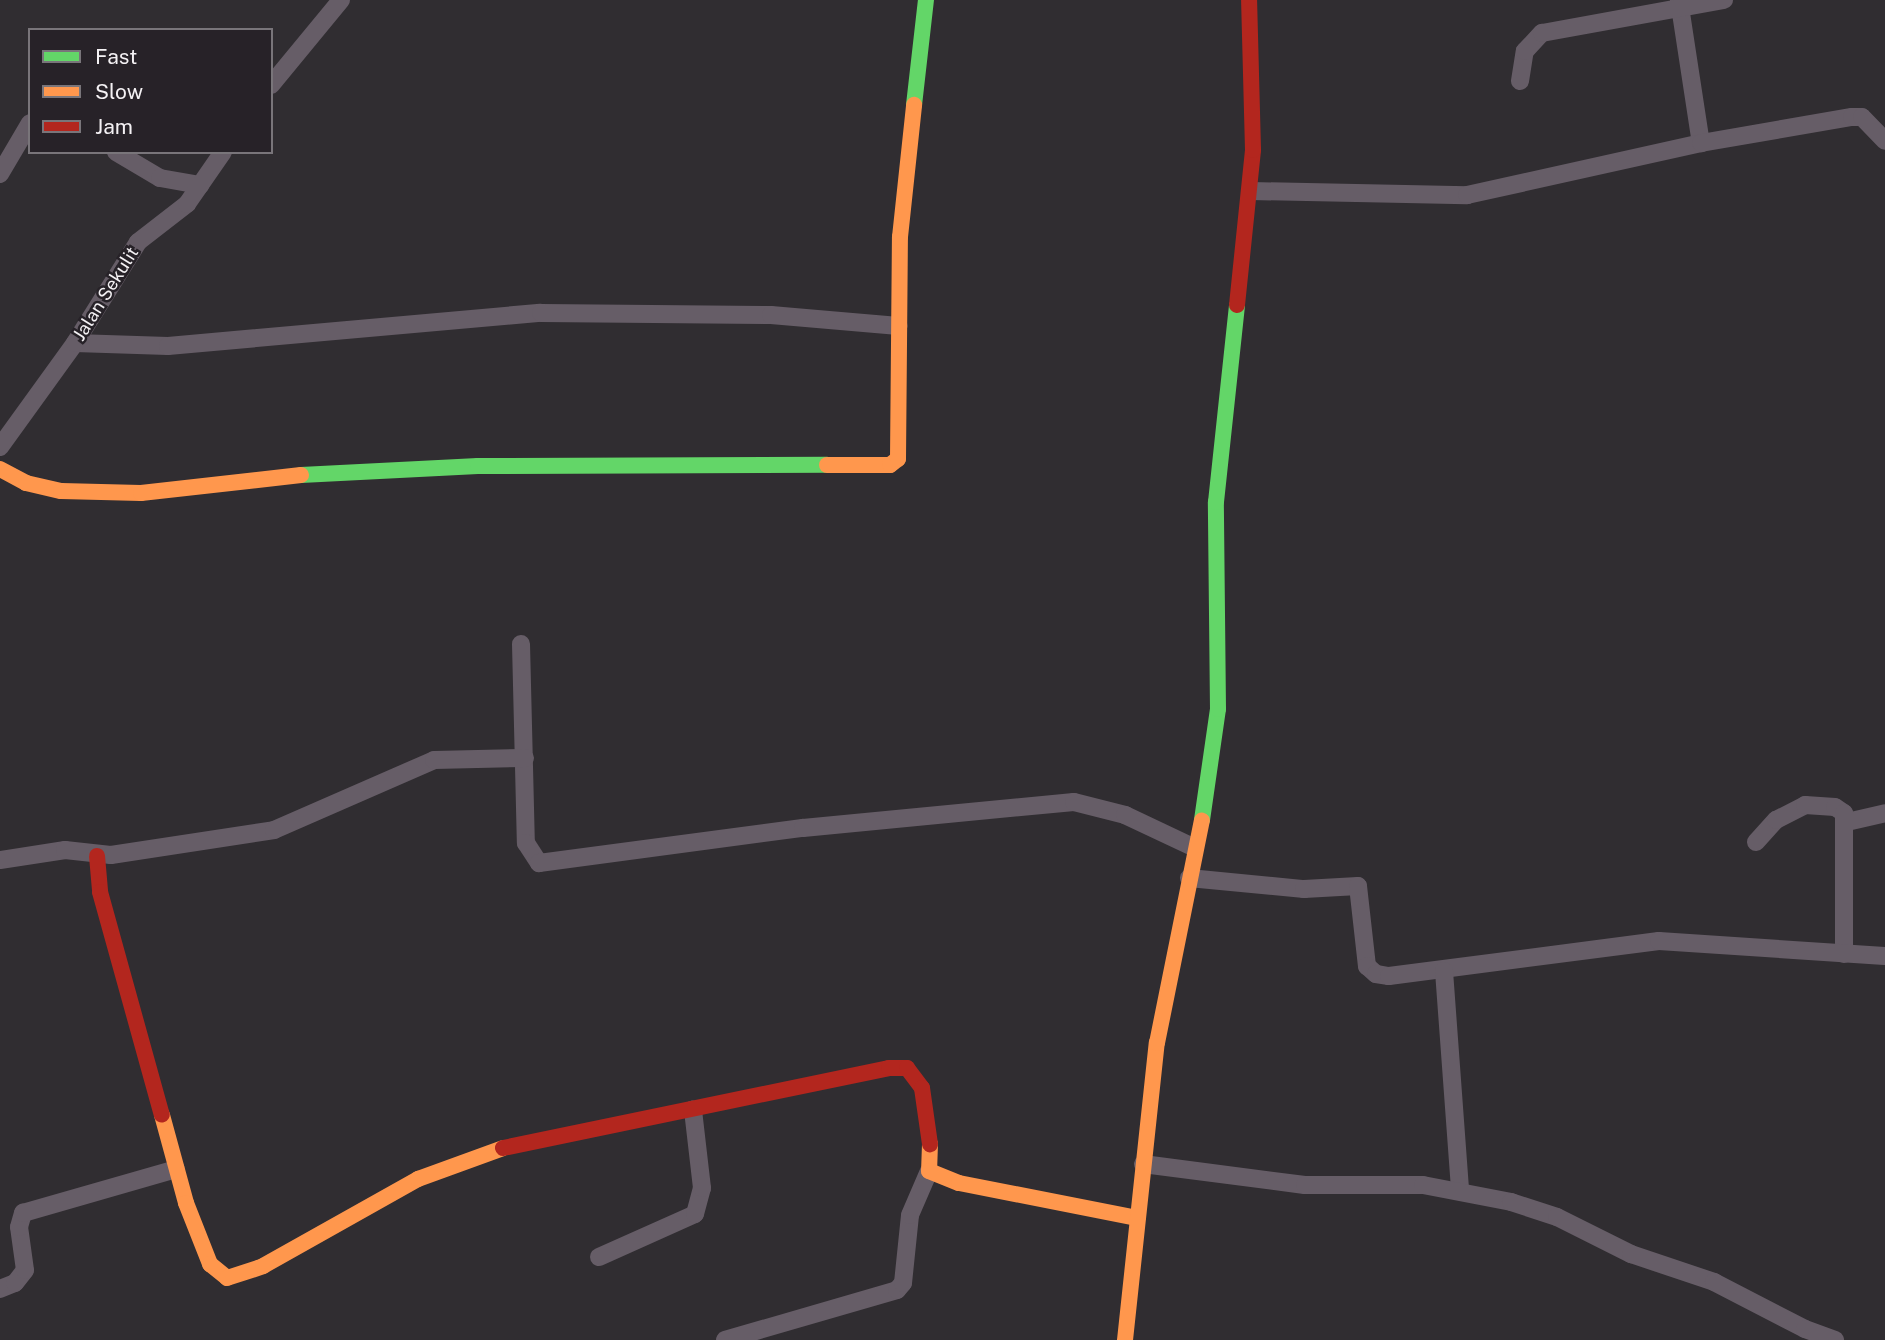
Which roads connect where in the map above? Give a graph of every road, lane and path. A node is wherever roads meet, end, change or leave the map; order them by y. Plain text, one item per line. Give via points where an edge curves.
1 (341, 0) edge
2 (926, 0) edge
3 (1249, 0) edge
4 (1724, 0) edge
5 (1680, 4) edge
6 (1520, 81) dead end
7 (273, 83) edge
8 (28, 127) edge
9 (1885, 141) edge
10 (1701, 143) junction
11 (119, 154) edge
12 (222, 154) edge
13 (0, 174) edge
14 (200, 185) junction
15 (1251, 191) junction
16 (899, 326) junction
17 (75, 343) junction
18 (0, 447) edge
19 (0, 469) edge
20 (521, 643) dead end
21 (525, 758) junction
22 (1885, 813) edge
23 (1847, 822) junction
24 (1756, 842) dead end
25 (1195, 848) junction
26 (97, 856) junction
27 (0, 860) edge
28 (1189, 878) junction
29 (1844, 954) junction
30 (1885, 956) edge
31 (1444, 971) junction
32 (693, 1110) junction
33 (1143, 1164) junction
34 (176, 1169) junction
35 (929, 1171) junction
36 (1460, 1191) junction
37 (1138, 1218) junction
38 (599, 1257) dead end
39 (0, 1289) edge
40 (725, 1340) edge
41 (1125, 1340) edge
42 (1835, 1340) edge

1 - 7 street
2 - 16 street via 904,177
3 - 15 street
4 - 5 street
5 - 6 street via 1542,33 1525,51
5 - 10 street
8 - 13 street
9 - 10 street via 1862,117
10 - 15 street via 1459,196
11 - 14 street via 160,178
12 - 14 street, Jalan Sekulit
14 - 17 street, Jalan Sekulit via 176,214 145,233
15 - 25 street via 1216,502 1218,709
16 - 17 street via 771,315 541,313 168,346
16 - 19 street via 898,459 890,465 478,466 322,473 141,493 61,491 26,483
17 - 18 street, Jalan Sekulit
20 - 21 street
21 - 25 street via 526,844 539,863 803,828 1073,802 1125,815
21 - 26 street via 434,760 274,830
22 - 23 street
23 - 24 street via 1835,807 1805,806 1776,820
23 - 29 street
25 - 28 street
26 - 27 street via 65,850
26 - 34 street via 100,892
28 - 31 street via 1304,889 1358,886 1370,971 1389,976
28 - 33 street via 1157,1043
29 - 30 street
29 - 31 street via 1647,942
31 - 36 street
32 - 34 street via 527,1140 473,1157 395,1190 234,1279 210,1264
32 - 35 street via 868,1072 907,1068 927,1101
32 - 38 street via 702,1188 695,1214
33 - 36 street via 1305,1185 1374,1183
33 - 37 street
34 - 39 street via 23,1213 19,1227 25,1270 15,1283
35 - 37 street via 959,1184
35 - 40 street via 910,1215 903,1283 897,1290
36 - 42 street via 1557,1217 1631,1254 1714,1282
37 - 41 street

